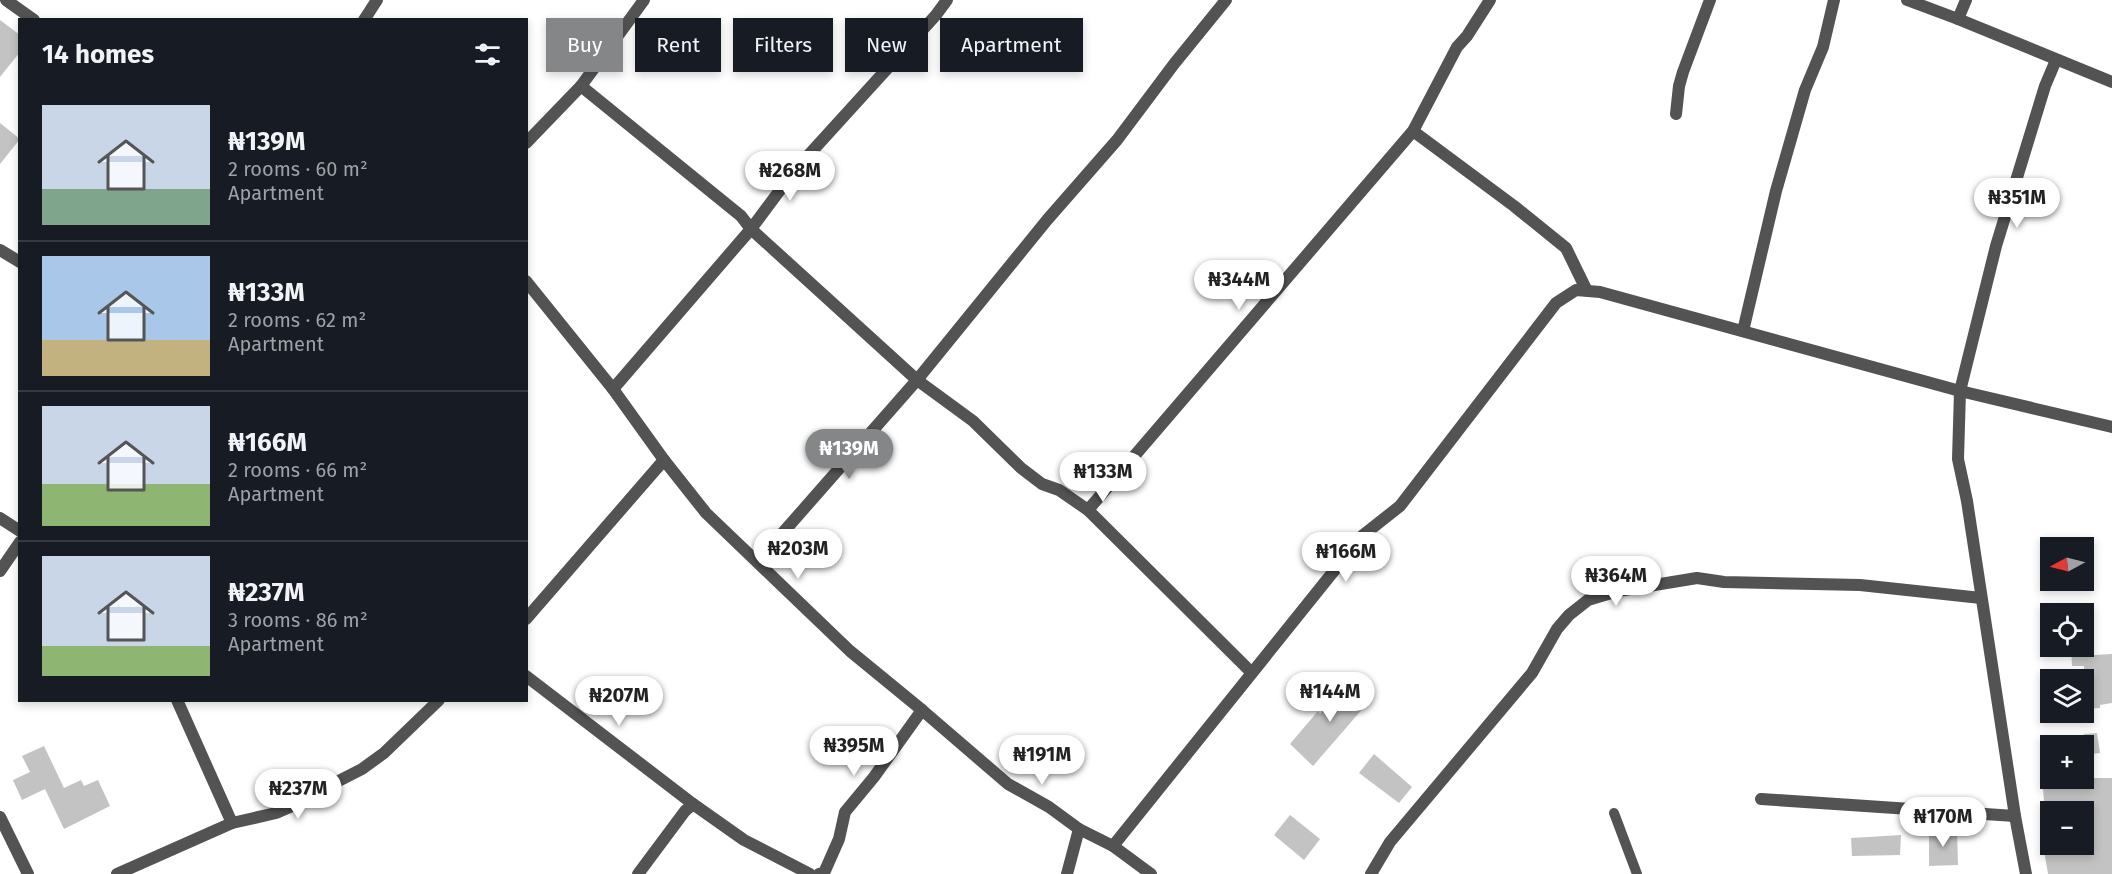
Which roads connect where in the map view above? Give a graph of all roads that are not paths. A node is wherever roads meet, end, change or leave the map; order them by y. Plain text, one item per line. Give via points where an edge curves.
1 (6, 0) edge
2 (377, 0) edge
3 (644, 0) edge
4 (947, 0) edge
5 (1226, 0) edge
6 (1490, 0) edge
7 (1710, 0) edge
8 (1834, 0) edge
9 (1907, 0) edge
10 (1966, 0) edge
11 (31, 18) edge
12 (365, 18) edge
13 (1958, 19) junction
14 (2056, 60) junction
15 (2112, 82) edge
16 (581, 86) junction
17 (1676, 114) dead end
18 (1413, 131) junction
19 (528, 141) edge
20 (751, 229) junction
21 (0, 250) edge
22 (18, 261) edge
23 (528, 283) edge
24 (1586, 289) junction
25 (1743, 331) junction
26 (917, 380) junction
27 (613, 389) junction
28 (1960, 391) junction
29 (2112, 427) edge
30 (664, 460) junction
31 (1088, 510) junction
32 (0, 518) edge
33 (18, 530) edge
34 (18, 545) edge
35 (758, 561) junction
36 (0, 571) edge
37 (1981, 598) junction
38 (528, 617) edge
39 (1251, 672) junction
40 (528, 678) edge
41 (178, 702) edge
42 (437, 702) edge
43 (922, 710) junction
44 (1761, 800) dead end
45 (693, 804) junction
46 (1614, 813) dead end
47 (2014, 816) junction
48 (0, 817) edge
49 (232, 823) junction
50 (1079, 829) junction
51 (1113, 846) junction
52 (28, 874) edge
53 (117, 874) edge
54 (638, 874) edge
55 (810, 874) edge
56 (819, 874) edge
57 (1067, 874) edge
58 (1151, 874) edge
59 (1371, 874) edge
60 (1637, 874) edge
61 (2026, 874) edge

1 - 11 street
2 - 12 street
3 - 16 street
4 - 20 street via 795,170
5 - 26 street via 1117,140
6 - 18 street via 1457,48
7 - 17 street via 1683,72
8 - 25 street via 1823,47 1805,90 1776,191
9 - 13 street
10 - 13 street
13 - 14 street
14 - 15 street
14 - 28 street via 1996,246
16 - 19 street
16 - 20 street via 741,216
18 - 24 street via 1566,248
18 - 31 street
20 - 26 street
20 - 27 street
21 - 22 street
23 - 27 street
24 - 25 street
24 - 39 street via 1576,290 1556,303 1400,506 1362,537
25 - 28 street
26 - 31 street via 973,421 1042,484 1059,490
26 - 35 street
27 - 30 street
28 - 29 street
28 - 37 street via 1958,459
30 - 35 street via 706,513
30 - 38 street
31 - 39 street
32 - 33 street
34 - 36 street
35 - 43 street via 850,651
37 - 47 street
37 - 59 street via 1860,585 1697,578 1588,600 1557,629 1532,673 1390,842
39 - 51 street
40 - 45 street
41 - 49 street
42 - 49 street via 402,738 362,769 276,813
43 - 50 street via 1008,784
43 - 56 street via 845,812 840,838 824,873
44 - 47 street
45 - 54 street
45 - 55 street via 744,840
46 - 60 lane
47 - 61 street
48 - 52 street
49 - 53 street
50 - 51 street
50 - 57 street
51 - 58 street

